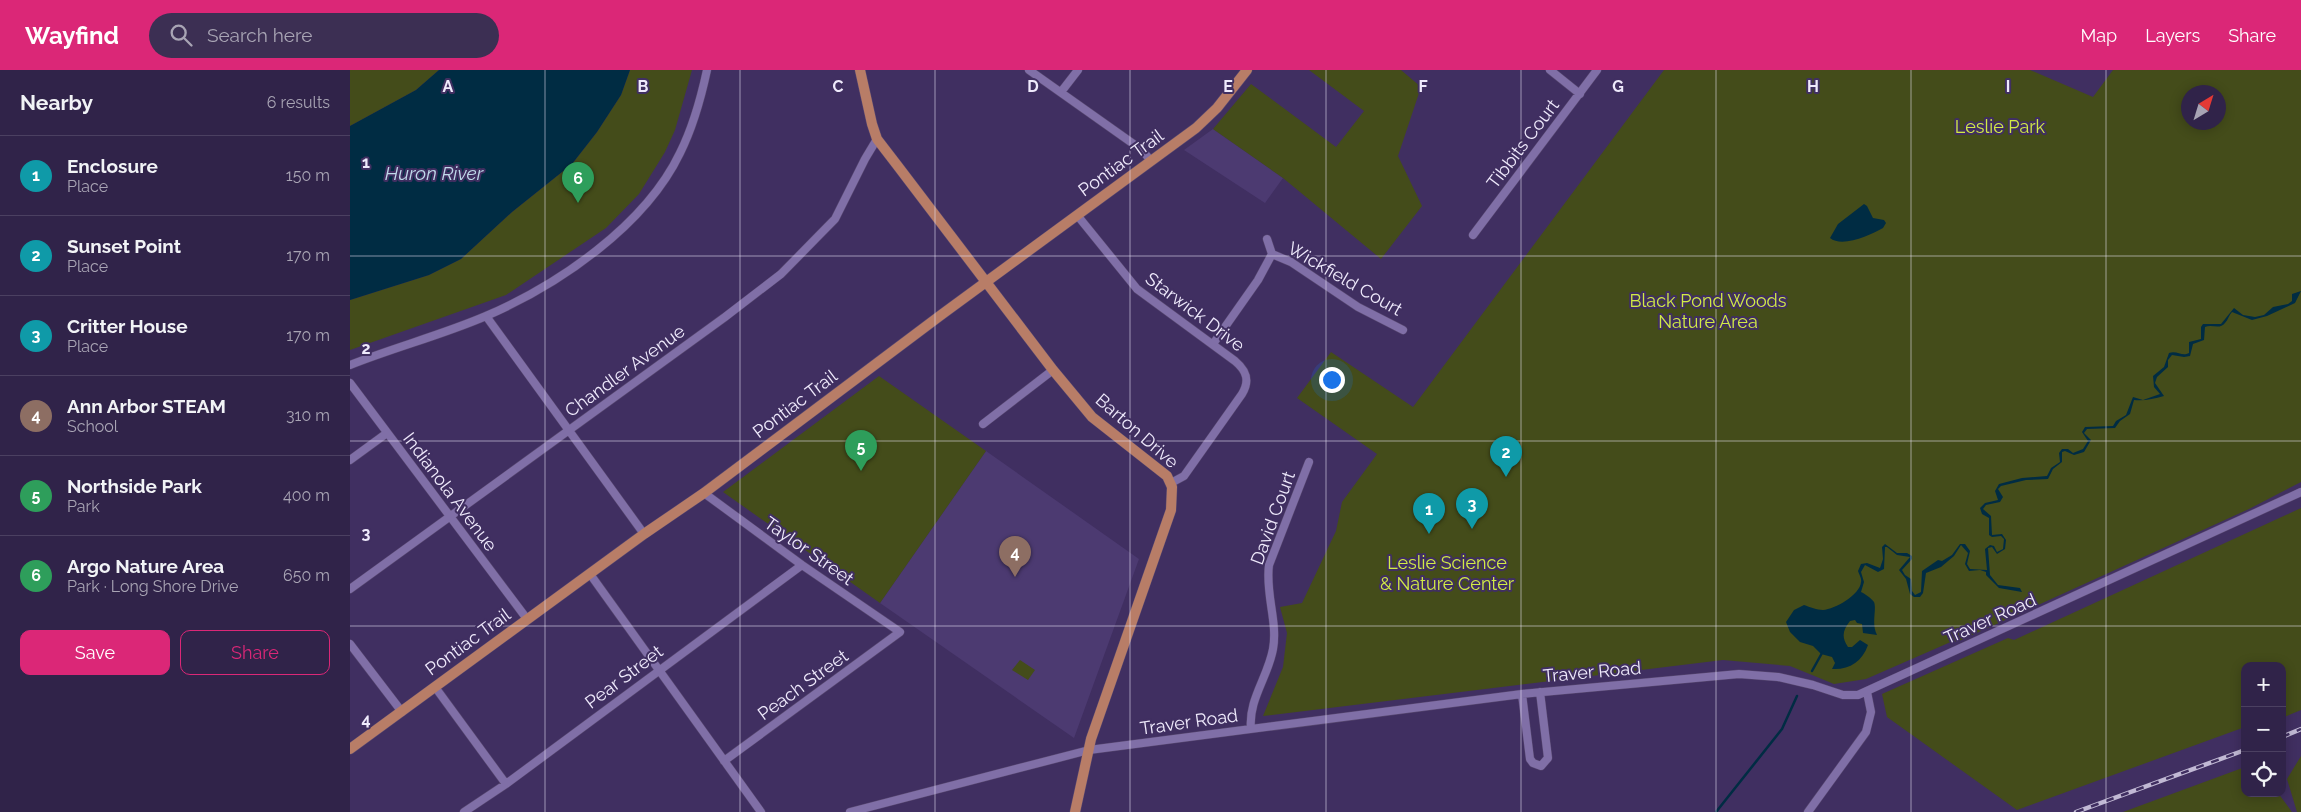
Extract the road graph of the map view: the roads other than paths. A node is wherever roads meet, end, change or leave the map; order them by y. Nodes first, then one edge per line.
1 (707, 70) edge
2 (860, 70) edge
3 (1029, 70) edge
4 (1078, 70) edge
5 (1247, 70) edge
6 (1550, 70) edge
7 (1597, 70) edge
8 (1061, 92) junction
9 (1580, 94) junction
10 (877, 139) junction
11 (1151, 161) junction
12 (1077, 215) junction
13 (1473, 235) dead end
14 (1267, 239) dead end
15 (1272, 254) junction
16 (987, 283) junction
17 (486, 316) junction
18 (1403, 330) dead end
19 (1212, 344) junction
20 (350, 364) edge
21 (1053, 370) junction
22 (350, 383) edge
23 (983, 424) dead end
24 (570, 430) junction
25 (387, 433) junction
26 (350, 460) edge
27 (1309, 462) dead end
28 (1171, 483) junction
29 (2301, 492) edge
30 (704, 493) junction
31 (450, 517) junction
32 (644, 534) junction
33 (802, 565) junction
34 (590, 574) junction
35 (350, 589) edge
36 (527, 619) junction
37 (900, 632) joint
38 (350, 644) edge
39 (658, 670) junction
40 (435, 687) junction
41 (1540, 692) junction
42 (1867, 692) junction
43 (1522, 694) junction
44 (402, 712) junction
45 (1251, 729) junction
46 (350, 750) edge
47 (1089, 750) junction
48 (724, 761) junction
49 (506, 784) junction
50 (464, 812) edge
51 (761, 812) edge
52 (850, 812) edge
53 (1075, 812) edge
54 (1808, 812) edge

1 - 17 street
2 - 10 main road, Barton Drive
3 - 8 street
4 - 8 street
5 - 11 main road, Pontiac Trail
6 - 9 street
7 - 9 street, Tibbits Court
8 - 11 street
9 - 13 street, Tibbits Court
10 - 16 main road, Barton Drive
10 - 24 street, Chandler Avenue
11 - 12 main road, Pontiac Trail
12 - 16 main road, Pontiac Trail
12 - 19 street, Starwick Drive
14 - 15 street, Wickfield Court
15 - 18 street, Wickfield Court
15 - 19 street, Wickfield Court
16 - 21 main road, Barton Drive
16 - 30 main road, Pontiac Trail
17 - 20 street
17 - 24 street
19 - 28 street, Starwick Drive
21 - 23 street
21 - 28 main road, Barton Drive
22 - 25 street, Indianola Avenue
24 - 31 street, Chandler Avenue
24 - 32 street
25 - 26 street
25 - 31 street, Indianola Avenue
27 - 45 street, David Court
28 - 47 main road, Barton Drive
29 - 42 street, Traver Road
30 - 32 main road, Pontiac Trail
30 - 33 street, Taylor Street
31 - 35 street, Chandler Avenue
31 - 36 street, Indianola Avenue
32 - 34 main road, Pontiac Trail
33 - 37 street, Taylor Street
33 - 39 street, Pear Street
34 - 36 main road, Pontiac Trail
34 - 39 street
36 - 40 main road, Pontiac Trail
37 - 48 street, Peach Street
38 - 44 street
39 - 48 street
39 - 49 street, Pear Street
40 - 44 main road, Pontiac Trail
40 - 49 street
41 - 42 street, Traver Road
41 - 43 street, Traver Road
41 - 43 street
42 - 54 street
43 - 45 street, Traver Road
44 - 46 main road, Pontiac Trail
45 - 47 street, Traver Road
47 - 52 street, Traver Road
47 - 53 main road, Barton Drive
48 - 51 street
49 - 50 street, Pear Street

